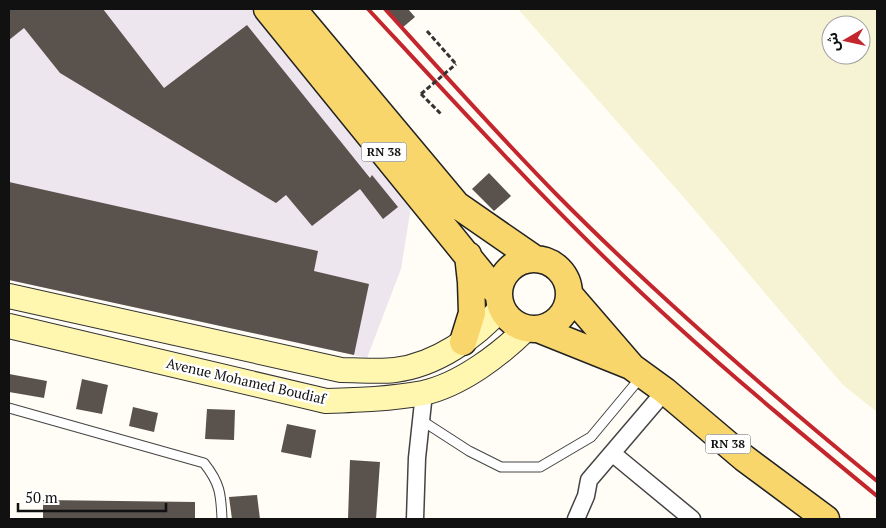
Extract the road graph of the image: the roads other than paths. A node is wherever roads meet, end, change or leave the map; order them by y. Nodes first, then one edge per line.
1 (267, 9) edge
2 (293, 9) edge
3 (468, 255) junction
4 (535, 259) junction
5 (569, 294) junction
6 (9, 296) edge
7 (500, 301) junction
8 (9, 326) edge
9 (532, 329) junction
10 (463, 342) junction
11 (638, 371) junction
12 (665, 392) junction
13 (424, 393) junction
14 (9, 408) edge
15 (421, 420) junction
16 (612, 453) junction
17 (222, 519) edge
18 (415, 519) edge
19 (575, 519) edge
20 (692, 519) edge
21 (826, 519) edge

1 - 3 main road, RN 38
2 - 4 main road, RN 38
3 - 7 main road, RN 38
3 - 10 main road
4 - 5 main road, RN 38
4 - 7 main road
5 - 9 main road
5 - 11 main road, RN 38
6 - 10 main road
7 - 9 main road, RN 38
7 - 10 main road
8 - 13 main road, Avenue Mohamed Boudiaf
9 - 11 main road, RN 38
9 - 13 main road, Avenue Mohamed Boudiaf
11 - 12 main road, RN 38
11 - 15 lane
12 - 16 street
12 - 21 main road, RN 38
13 - 15 street
14 - 17 lane
15 - 18 street
16 - 19 street
16 - 20 street

